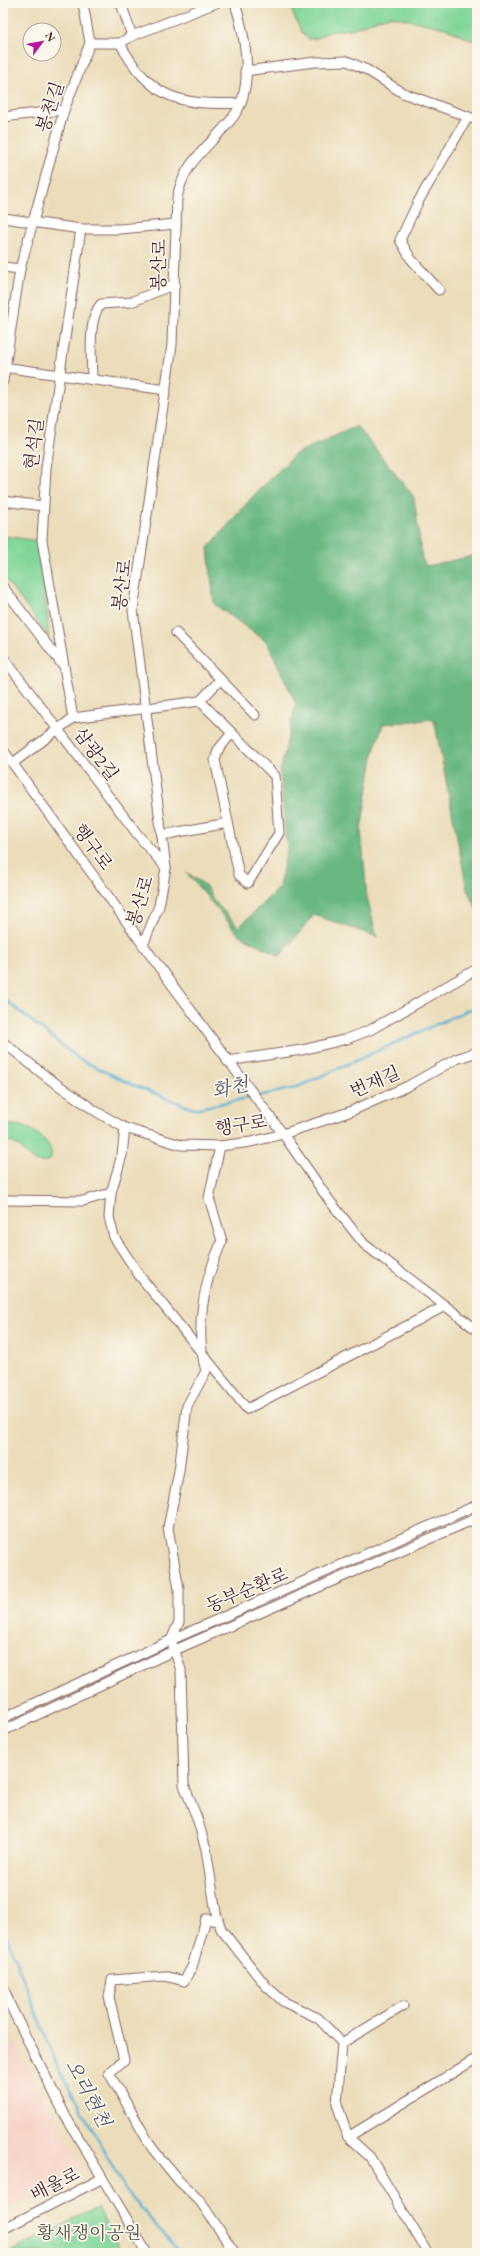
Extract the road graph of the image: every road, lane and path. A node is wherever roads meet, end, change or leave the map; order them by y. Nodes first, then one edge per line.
1 (83, 3) edge
2 (121, 3) edge
3 (216, 3) edge
4 (235, 3) edge
5 (132, 36) junction
6 (90, 43) junction
7 (120, 43) junction
8 (245, 71) junction
9 (241, 103) junction
10 (64, 110) junction
11 (3, 116) edge
12 (473, 119) edge
13 (3, 218) edge
14 (33, 221) junction
15 (176, 224) junction
16 (81, 229) junction
17 (3, 267) edge
18 (20, 270) junction
19 (175, 284) junction
20 (439, 290) dead end
21 (3, 314) edge
22 (13, 315) junction
23 (4, 367) edge
24 (60, 375) junction
25 (92, 380) junction
26 (3, 381) edge
27 (166, 390) junction
28 (3, 501) edge
29 (43, 506) junction
30 (3, 587) edge
31 (176, 633) dead end
32 (3, 657) edge
33 (62, 664) junction
34 (220, 680) junction
35 (200, 701) junction
36 (145, 707) junction
37 (255, 715) dead end
38 (73, 718) junction
39 (58, 729) junction
40 (232, 733) junction
41 (3, 750) edge
42 (13, 763) junction
43 (228, 823) junction
44 (162, 835) junction
45 (166, 868) junction
46 (143, 945) junction
47 (477, 969) edge
48 (3, 1042) edge
49 (477, 1052) edge
50 (227, 1061) junction
51 (125, 1128) junction
52 (283, 1134) junction
53 (220, 1146) junction
54 (111, 1193) junction
55 (3, 1200) edge
56 (445, 1306) junction
57 (477, 1330) edge
58 (202, 1354) junction
59 (477, 1506) edge
60 (477, 1518) edge
61 (171, 1640) junction
62 (175, 1650) junction
63 (3, 1718) edge
64 (3, 1731) edge
65 (218, 1921) junction
66 (3, 1986) edge
67 (403, 2006) dead end
68 (342, 2043) junction
69 (477, 2058) edge
70 (348, 2137) junction
71 (101, 2179) junction
72 (3, 2229) edge
73 (146, 2253) edge
74 (235, 2253) edge
75 (428, 2253) edge

1 - 6 street
2 - 5 street
3 - 5 street
4 - 8 street, 봉산로
5 - 7 street
6 - 7 street
6 - 10 street, 봉천길
7 - 9 street
8 - 9 street, 봉산로
8 - 12 street
9 - 15 street, 봉산로
10 - 11 street
10 - 14 street, 봉천길
12 - 20 street
13 - 14 street, 봉산로
14 - 16 street, 봉산로
14 - 18 street, 봉천길
15 - 16 street, 봉산로
15 - 19 street, 봉산로
16 - 24 street, 현석길
17 - 18 street
18 - 22 street, 봉천길
19 - 25 street
19 - 27 street, 봉산로
21 - 22 street
22 - 23 street, 봉천길
23 - 24 street
23 - 26 street, 봉천길
24 - 25 street
24 - 29 street, 현석길
25 - 27 street
27 - 36 street, 봉산로
28 - 29 street
29 - 33 street, 현석길
30 - 33 street, 현석길
31 - 34 street
32 - 39 street, 삼광2길
33 - 38 street, 현석길
34 - 35 street
34 - 37 street
35 - 36 street
35 - 40 street
36 - 38 street
36 - 44 street, 봉산로
38 - 39 street
39 - 42 street
39 - 45 street, 삼광2길
40 - 43 street
40 - 43 street
41 - 42 street, 행구로
42 - 46 street, 행구로
43 - 44 street
44 - 45 street, 봉산로
45 - 46 street, 봉산로
46 - 50 street, 행구로
47 - 50 street
48 - 51 street, 행구로
49 - 52 street, 번재길
50 - 52 street, 행구로
51 - 53 street, 행구로
51 - 54 street
52 - 53 street, 행구로
52 - 56 street, 행구로
53 - 58 street
54 - 55 street
54 - 58 street
56 - 57 street, 행구로
56 - 58 street
58 - 61 street
59 - 61 street, 동부순환로
60 - 62 street, 동부순환로
61 - 62 street
61 - 63 street, 동부순환로
62 - 64 street, 동부순환로
62 - 65 street
65 - 68 street
65 - 74 street
66 - 71 street
67 - 68 street
68 - 70 street
69 - 70 street
70 - 75 street
71 - 72 street, 배울로
71 - 73 street

